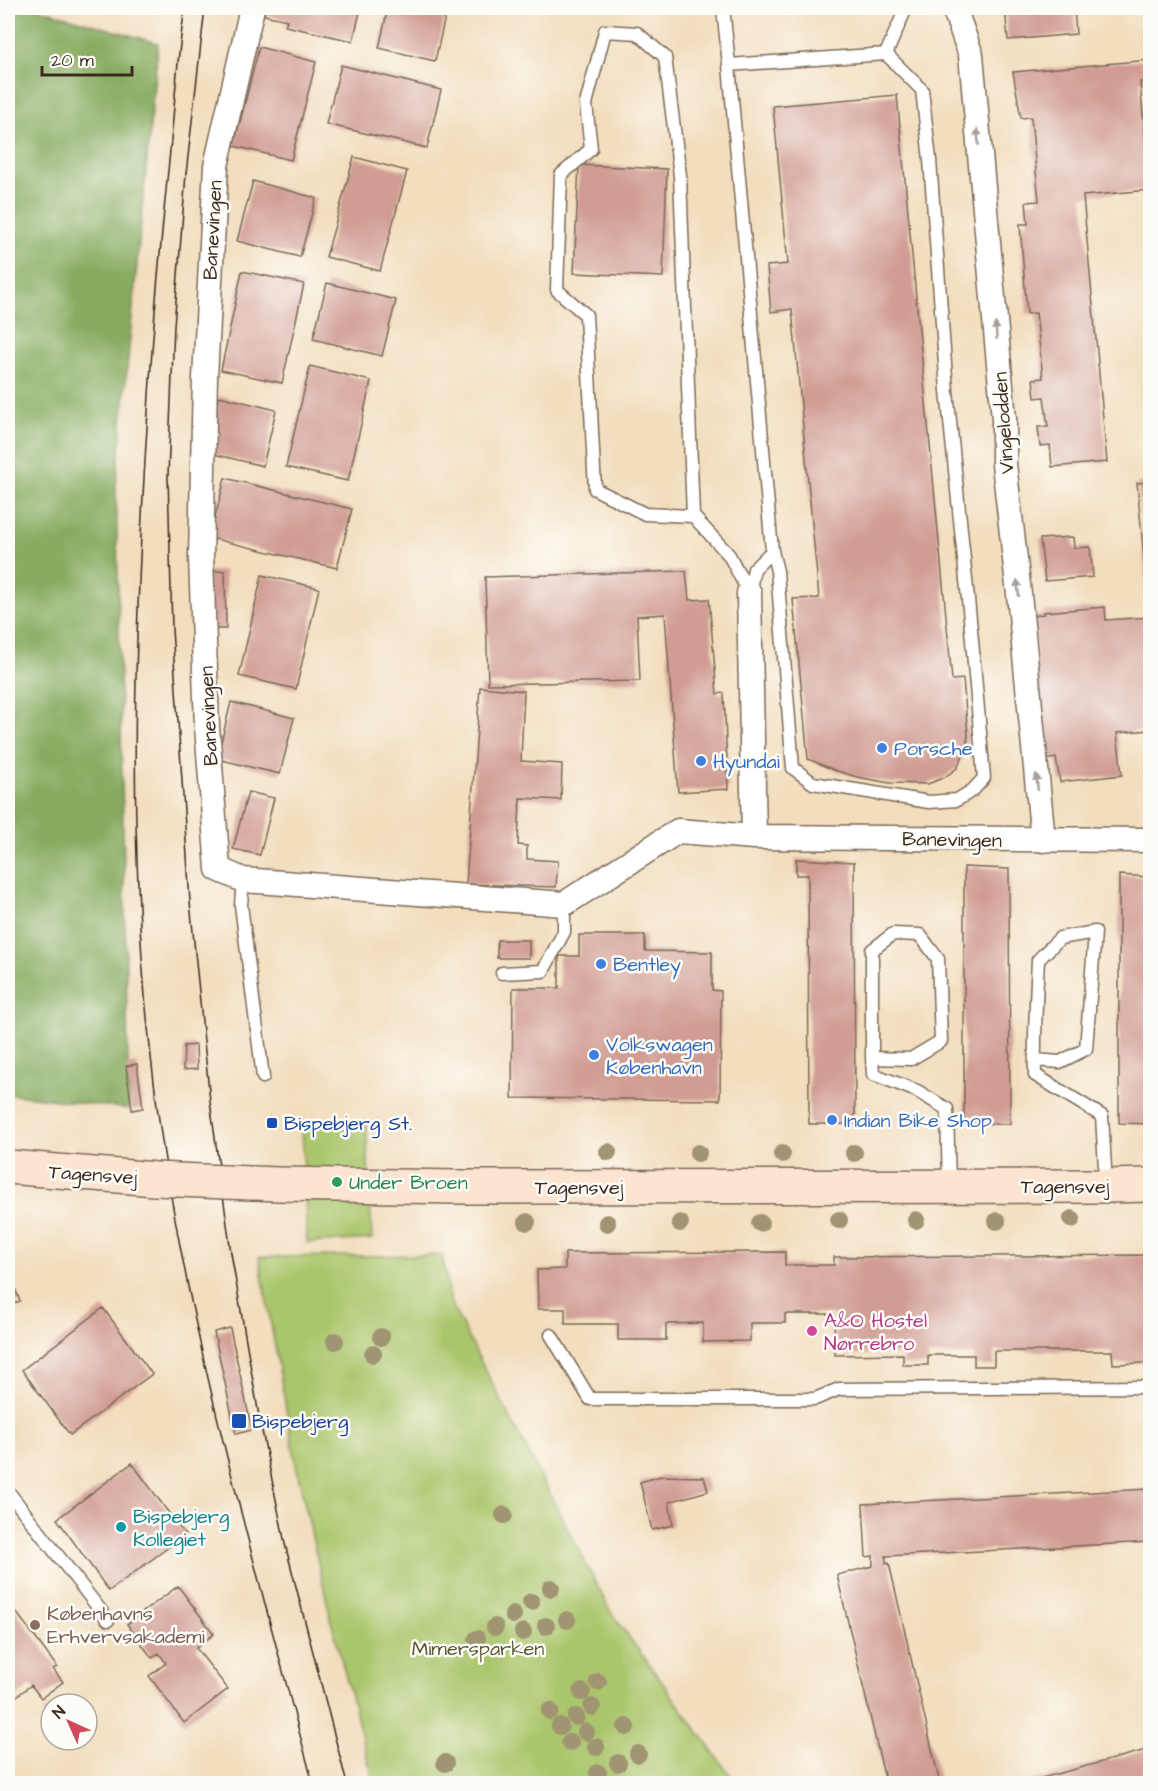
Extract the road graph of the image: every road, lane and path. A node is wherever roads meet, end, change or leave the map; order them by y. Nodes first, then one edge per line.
1 (252, 8) edge
2 (723, 8) edge
3 (906, 8) edge
4 (955, 10) edge
5 (886, 54) junction
6 (729, 65) junction
7 (693, 516) junction
8 (772, 551) junction
9 (749, 593) junction
10 (754, 837) junction
11 (1043, 840) junction
12 (1150, 840) edge
13 (243, 880) junction
14 (564, 904) junction
15 (502, 972) dead end
16 (872, 1058) junction
17 (1035, 1060) junction
18 (263, 1077) dead end
19 (8, 1167) edge
20 (1150, 1185) edge
21 (1107, 1186) junction
22 (949, 1187) junction
23 (551, 1335) dead end
24 (1150, 1387) edge
25 (9, 1495) edge
26 (108, 1620) dead end

1 - 13 street, Banevingen
2 - 6 lane
3 - 5 lane
11 -> 4 street, Vingelodden
5 - 6 lane
5 - 8 lane
6 - 8 lane
7 - 7 lane
7 - 9 lane
8 - 9 lane
9 - 10 street
10 - 11 street, Banevingen
10 - 14 street, Banevingen
11 - 12 street, Banevingen
13 - 14 street, Banevingen
13 - 18 lane
14 - 15 lane
16 - 16 lane
16 - 22 lane
17 - 17 lane
17 - 21 lane
19 - 22 street, Tagensvej, bridge
20 - 21 street, Tagensvej
21 - 22 street, Tagensvej
23 - 24 lane
25 - 26 lane

